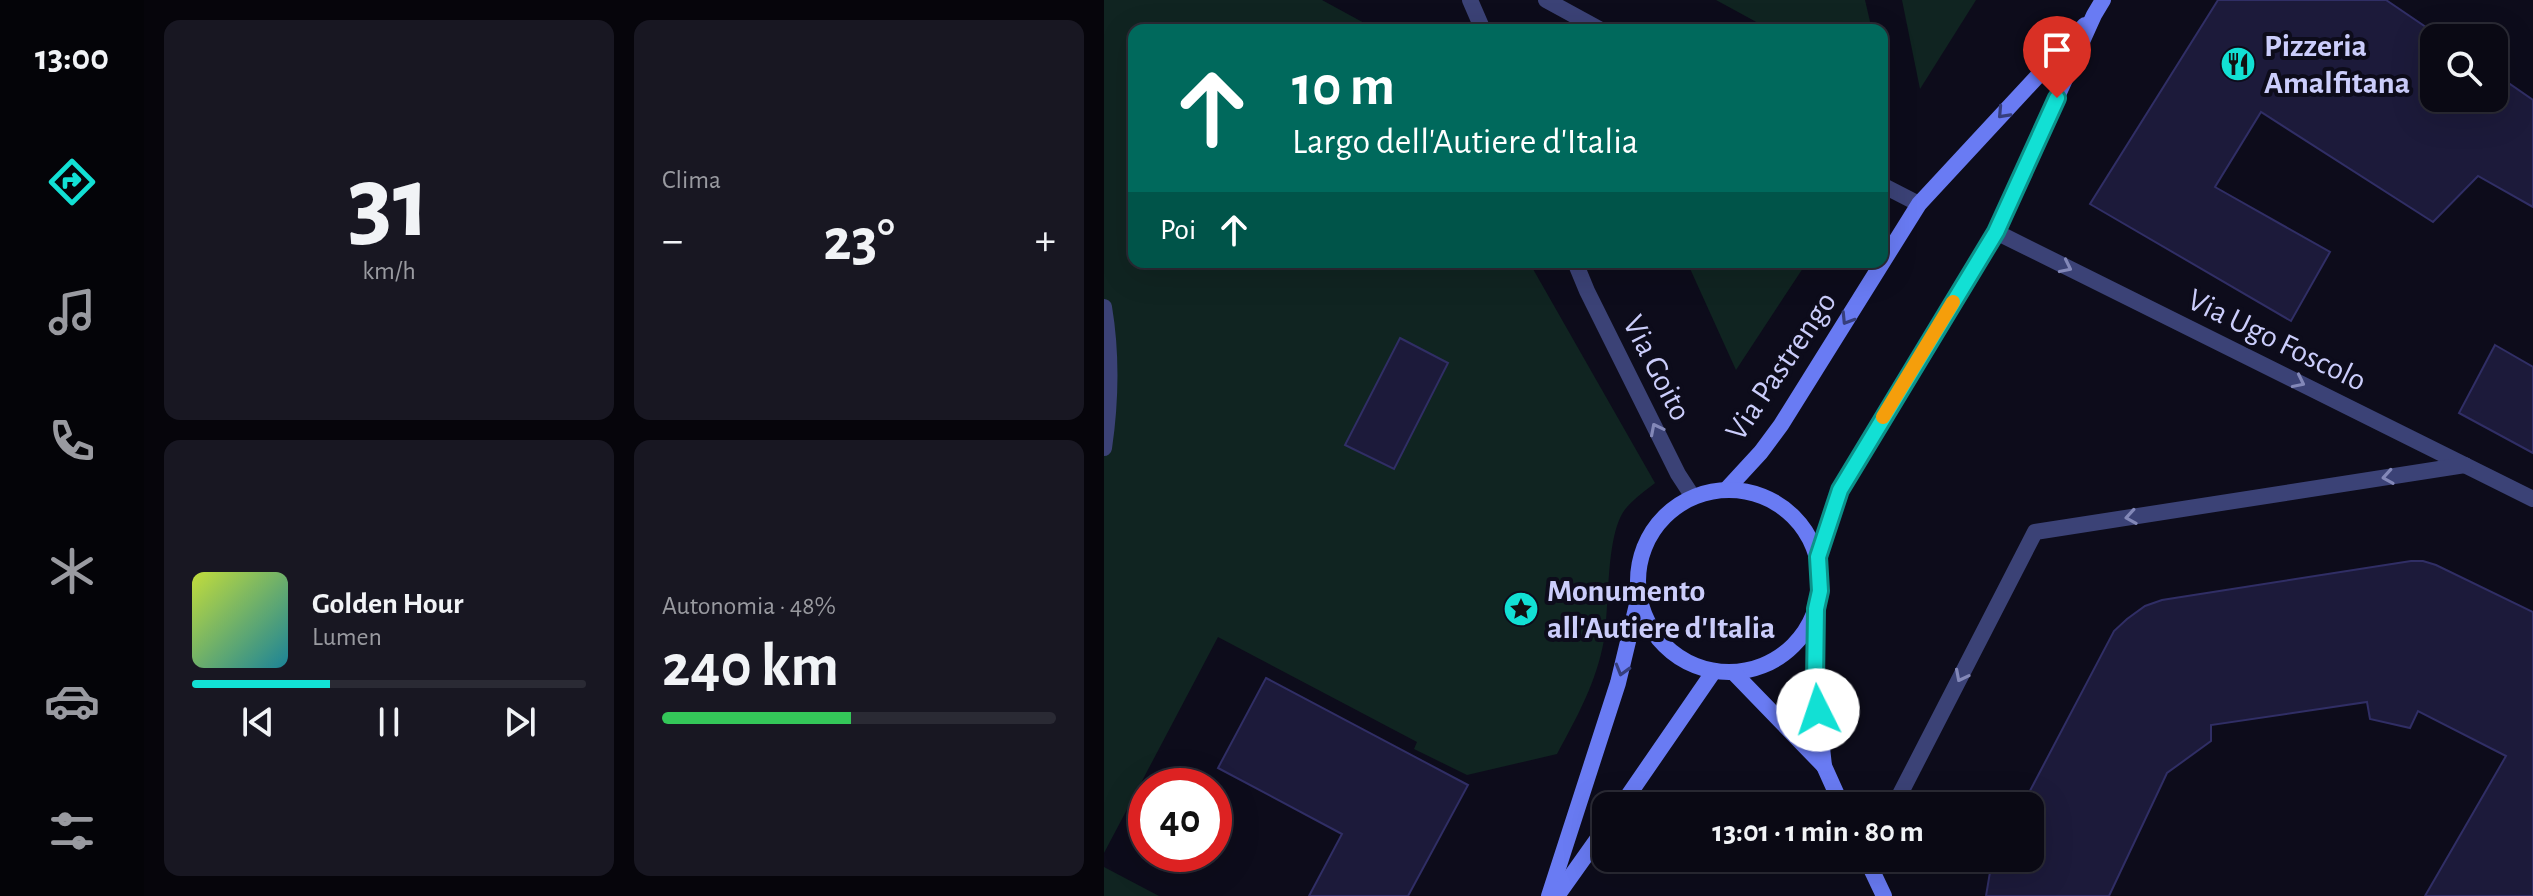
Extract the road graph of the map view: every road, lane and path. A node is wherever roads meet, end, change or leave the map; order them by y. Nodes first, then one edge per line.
1 (1470, 0) edge
2 (1546, 0) edge
3 (2099, 7) edge
4 (1480, 24) edge
5 (1590, 24) edge
6 (1888, 188) edge
7 (1919, 204) junction
8 (1996, 232) junction
9 (1888, 254) edge
10 (1578, 268) edge
11 (1879, 268) edge
12 (1104, 307) edge
13 (1104, 448) edge
14 (2465, 465) junction
15 (1726, 490) junction
16 (1693, 497) junction
17 (2533, 499) edge
18 (1818, 557) junction
19 (1639, 594) junction
20 (1816, 609) junction
21 (1714, 671) junction
22 (1733, 672) junction
23 (1824, 766) junction
24 (1631, 792) edge
25 (1836, 792) edge
26 (1901, 792) edge
27 (1592, 847) edge
28 (1873, 872) edge
29 (1549, 896) edge
30 (1557, 896) edge
31 (1884, 896) edge

1 - 4 street
2 - 5 street
3 -> 7 street, Via Pastrengo
3 - 8 street, Via Pastrengo
6 - 7 street
7 -> 9 street, Via Pastrengo
8 -> 14 street, Via Ugo Foscolo
8 - 18 street, Via Pastrengo
16 -> 10 street, Via Goito
11 -> 15 street, Via Pastrengo
12 - 13 street
14 - 17 street, Via Ugo Foscolo
14 -> 26 street
15 - 16 street
15 - 18 street
16 - 19 street
18 - 20 street
19 - 21 street
19 -> 29 street
20 - 22 street
20 - 23 street
21 - 22 street
21 - 24 street
22 - 23 street
23 - 25 street
27 - 30 street
28 - 31 street

